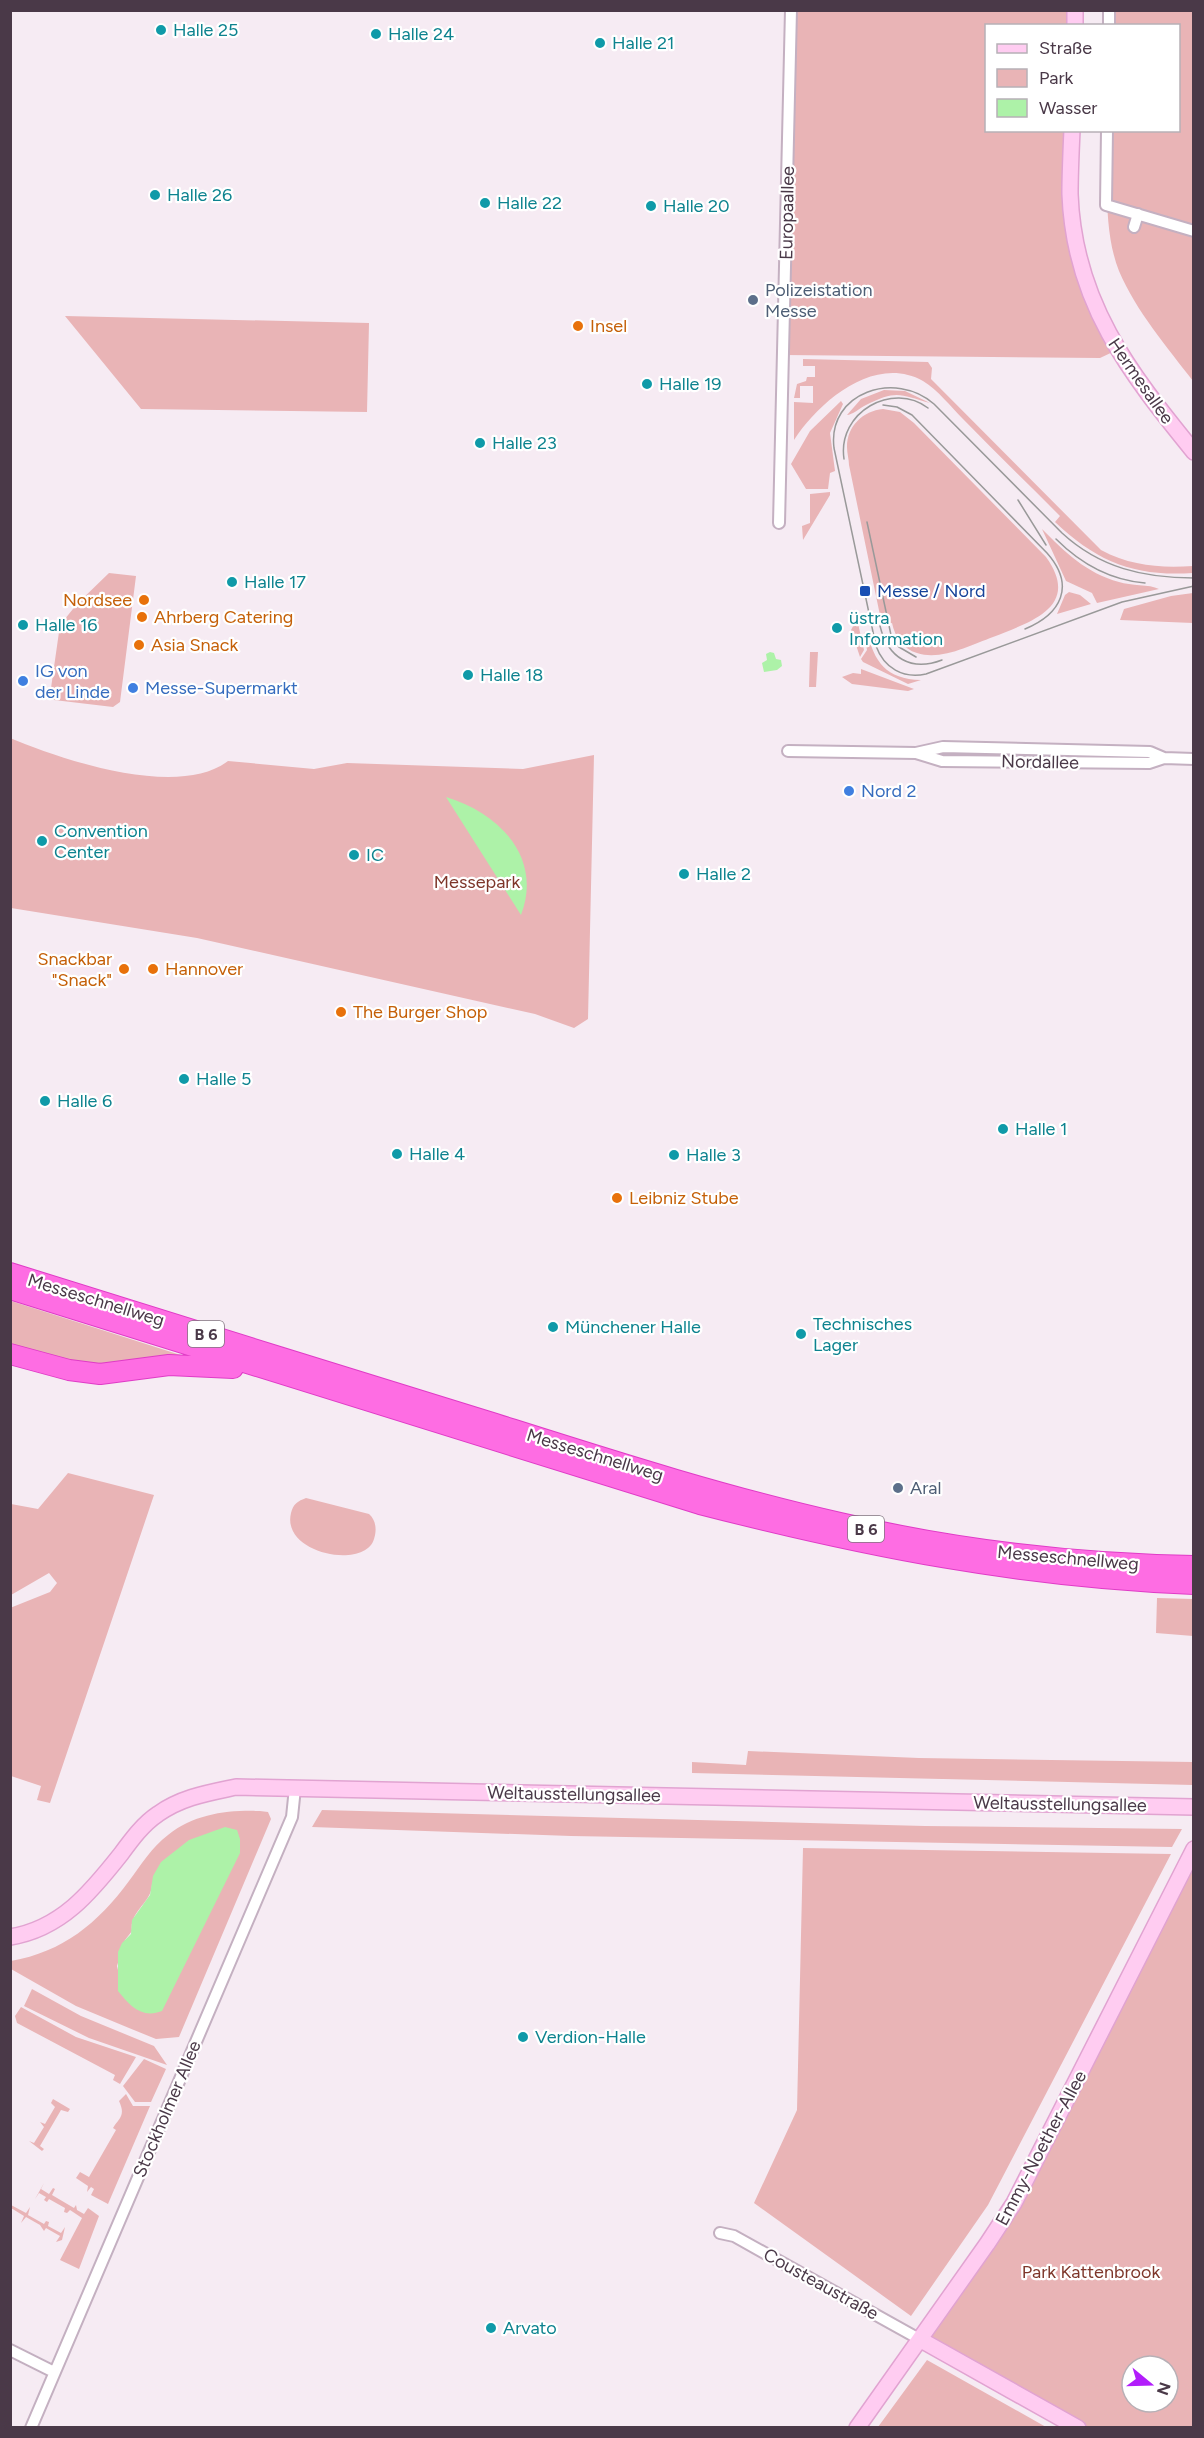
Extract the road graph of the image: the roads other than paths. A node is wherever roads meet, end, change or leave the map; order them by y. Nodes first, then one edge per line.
1 (791, 10) edge
2 (1072, 132) edge
3 (1107, 132) edge
4 (1138, 214) junction
5 (1134, 227) dead end
6 (1194, 231) edge
7 (1194, 452) edge
8 (779, 523) dead end
9 (788, 750) dead end
10 (1194, 759) edge
11 (10, 1273) edge
12 (10, 1289) edge
13 (10, 1354) edge
14 (285, 1375) junction
15 (1194, 1566) edge
16 (1194, 1584) edge
17 (294, 1788) junction
18 (1194, 1807) edge
19 (1194, 1849) edge
20 (10, 1937) edge
21 (720, 2233) dead end
22 (921, 2340) junction
23 (10, 2350) edge
24 (54, 2372) junction
25 (31, 2427) edge
26 (857, 2427) edge
27 (1078, 2427) edge

1 - 8 street, Europaallee
2 - 7 main road, Hermesallee
3 - 4 street
4 - 5 street
4 - 6 street
9 - 10 street, Nordallee
11 - 15 highway, Messeschnellweg / B 6
12 - 14 highway, Messeschnellweg / B 6
13 - 14 highway
14 - 16 highway, Messeschnellweg / B 6
17 - 18 main road, Weltausstellungsallee
17 - 20 main road, Weltausstellungsallee
17 - 24 street, Stockholmer Allee
19 - 22 main road, Emmy-Noether-Allee
21 - 22 street, Cousteaustraße
22 - 26 main road, Emmy-Noether-Allee
22 - 27 main road
23 - 24 street
24 - 25 street, Stockholmer Allee

